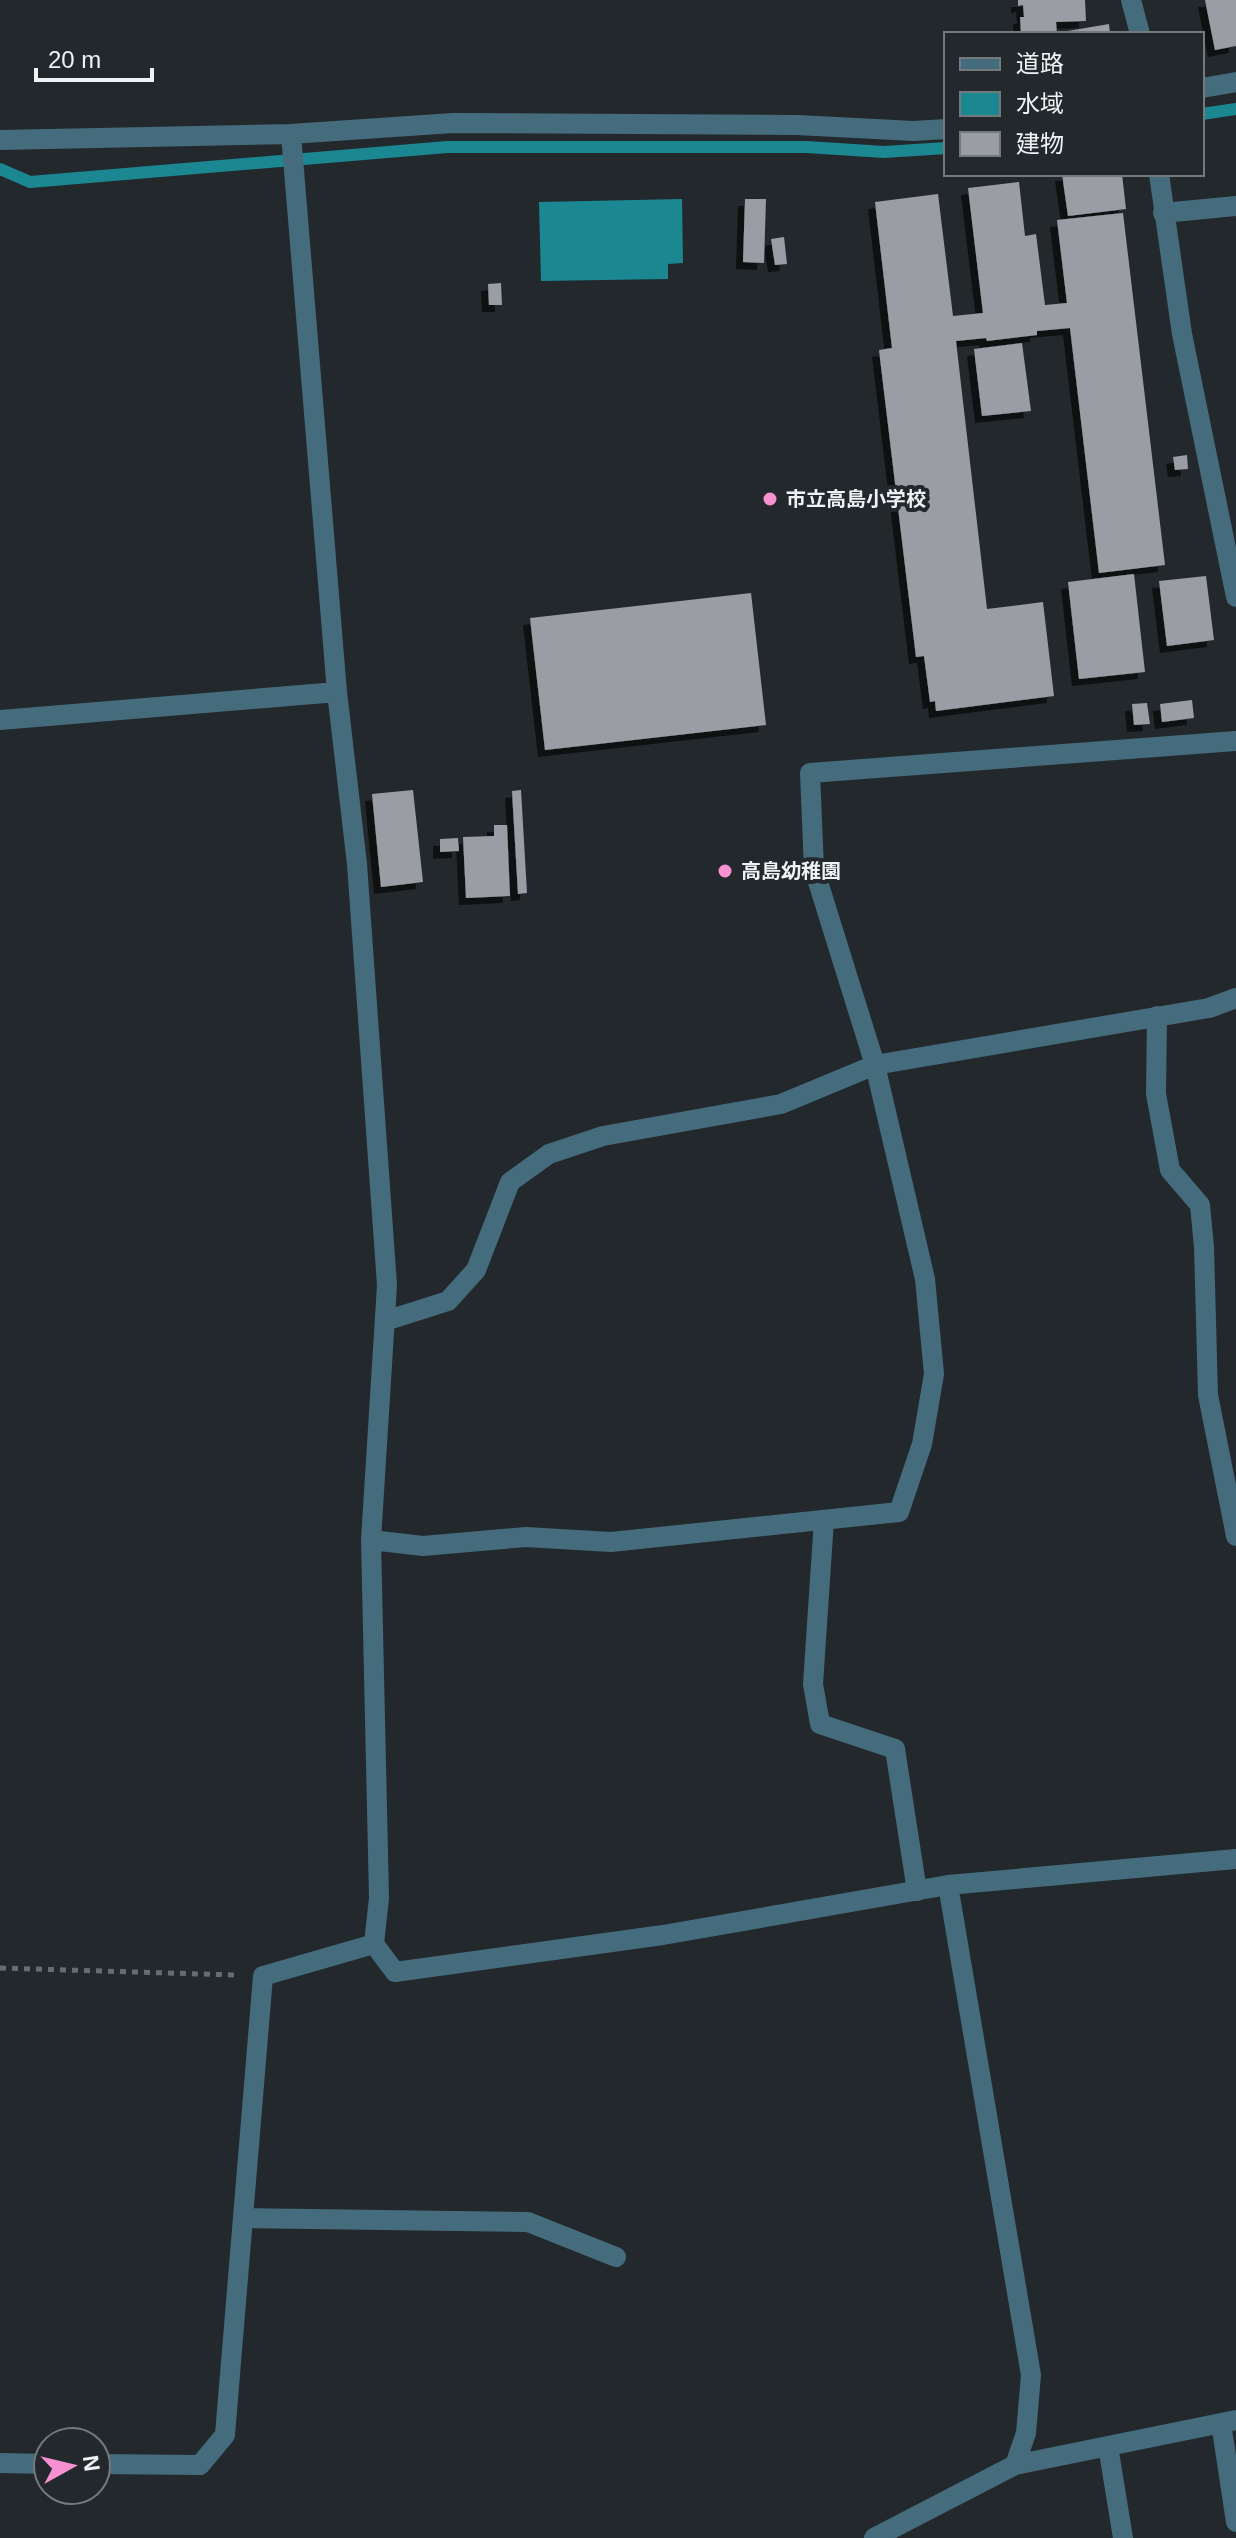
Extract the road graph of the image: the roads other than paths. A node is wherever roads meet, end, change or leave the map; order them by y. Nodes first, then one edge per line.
1 (1131, 0) edge
2 (1139, 32) edge
3 (1236, 82) edge
4 (1204, 88) edge
5 (944, 129) edge
6 (0, 140) edge
7 (291, 140) junction
8 (1159, 176) edge
9 (1236, 206) edge
10 (1163, 213) junction
11 (1236, 597) edge
12 (337, 692) junction
13 (0, 720) edge
14 (1236, 741) edge
15 (1236, 998) edge
16 (1157, 1016) junction
17 (875, 1065) junction
18 (385, 1321) junction
19 (824, 1520) junction
20 (1236, 1536) edge
21 (371, 1540) junction
22 (1236, 1859) edge
23 (948, 1885) junction
24 (917, 1891) junction
25 (374, 1944) junction
26 (243, 2218) junction
27 (616, 2257) dead end
28 (1228, 2421) edge
29 (1108, 2446) junction
30 (0, 2463) edge
31 (32, 2464) edge
32 (112, 2464) edge
33 (1015, 2465) junction
34 (1236, 2522) edge
35 (874, 2538) edge
36 (1123, 2538) edge

1 - 2 street
3 - 4 street
5 - 7 street
6 - 7 street
7 - 12 street
8 - 10 street
9 - 10 street
10 - 11 street
12 - 13 street
12 - 18 street
14 - 17 street
15 - 16 street
16 - 17 street
16 - 20 street
17 - 18 street
17 - 19 street
18 - 21 street
19 - 21 street
19 - 24 street
21 - 25 street
22 - 23 street
23 - 24 street
23 - 33 street
24 - 25 street
25 - 26 street
26 - 27 street
26 - 32 street
28 - 29 street
28 - 34 street
29 - 33 street
29 - 36 street
30 - 31 street
33 - 35 street

